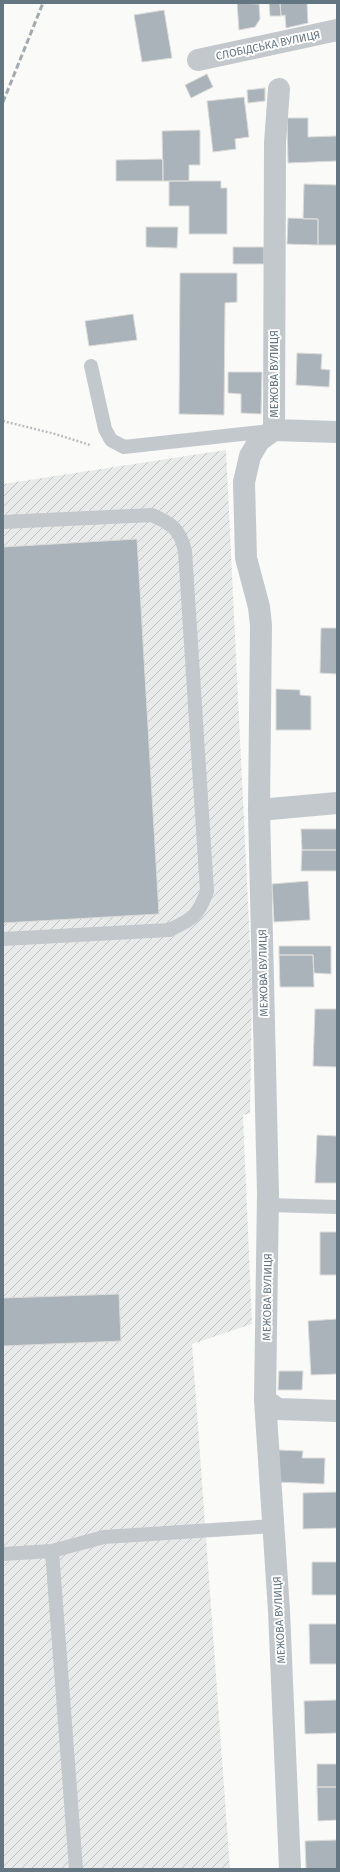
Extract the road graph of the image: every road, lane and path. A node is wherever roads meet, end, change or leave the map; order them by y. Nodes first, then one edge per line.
1 (337, 30) edge
2 (198, 60) dead end
3 (280, 89) dead end
4 (90, 366) dead end
5 (3, 422) edge
6 (274, 430) junction
7 (337, 432) edge
8 (95, 447) dead end
9 (3, 522) edge
10 (337, 804) edge
11 (259, 810) junction
12 (3, 939) edge
13 (268, 1205) junction
14 (337, 1207) edge
15 (265, 1400) junction
16 (337, 1411) edge
17 (274, 1526) junction
18 (52, 1551) junction
19 (3, 1554) edge
20 (76, 1869) edge
21 (290, 1869) edge

1 - 2 street, СЛОБІДСЬКА ВУЛИЦЯ
3 - 6 street, МЕЖОВА ВУЛИЦЯ
4 - 6 lane
5 - 8 path
6 - 7 street
6 - 11 street, МЕЖОВА ВУЛИЦЯ
9 - 12 lane
10 - 11 street
11 - 13 street, МЕЖОВА ВУЛИЦЯ
13 - 14 lane
13 - 15 street, МЕЖОВА ВУЛИЦЯ
15 - 16 street
15 - 17 street, МЕЖОВА ВУЛИЦЯ
17 - 18 lane
17 - 21 street, МЕЖОВА ВУЛИЦЯ
18 - 19 lane
18 - 20 lane

